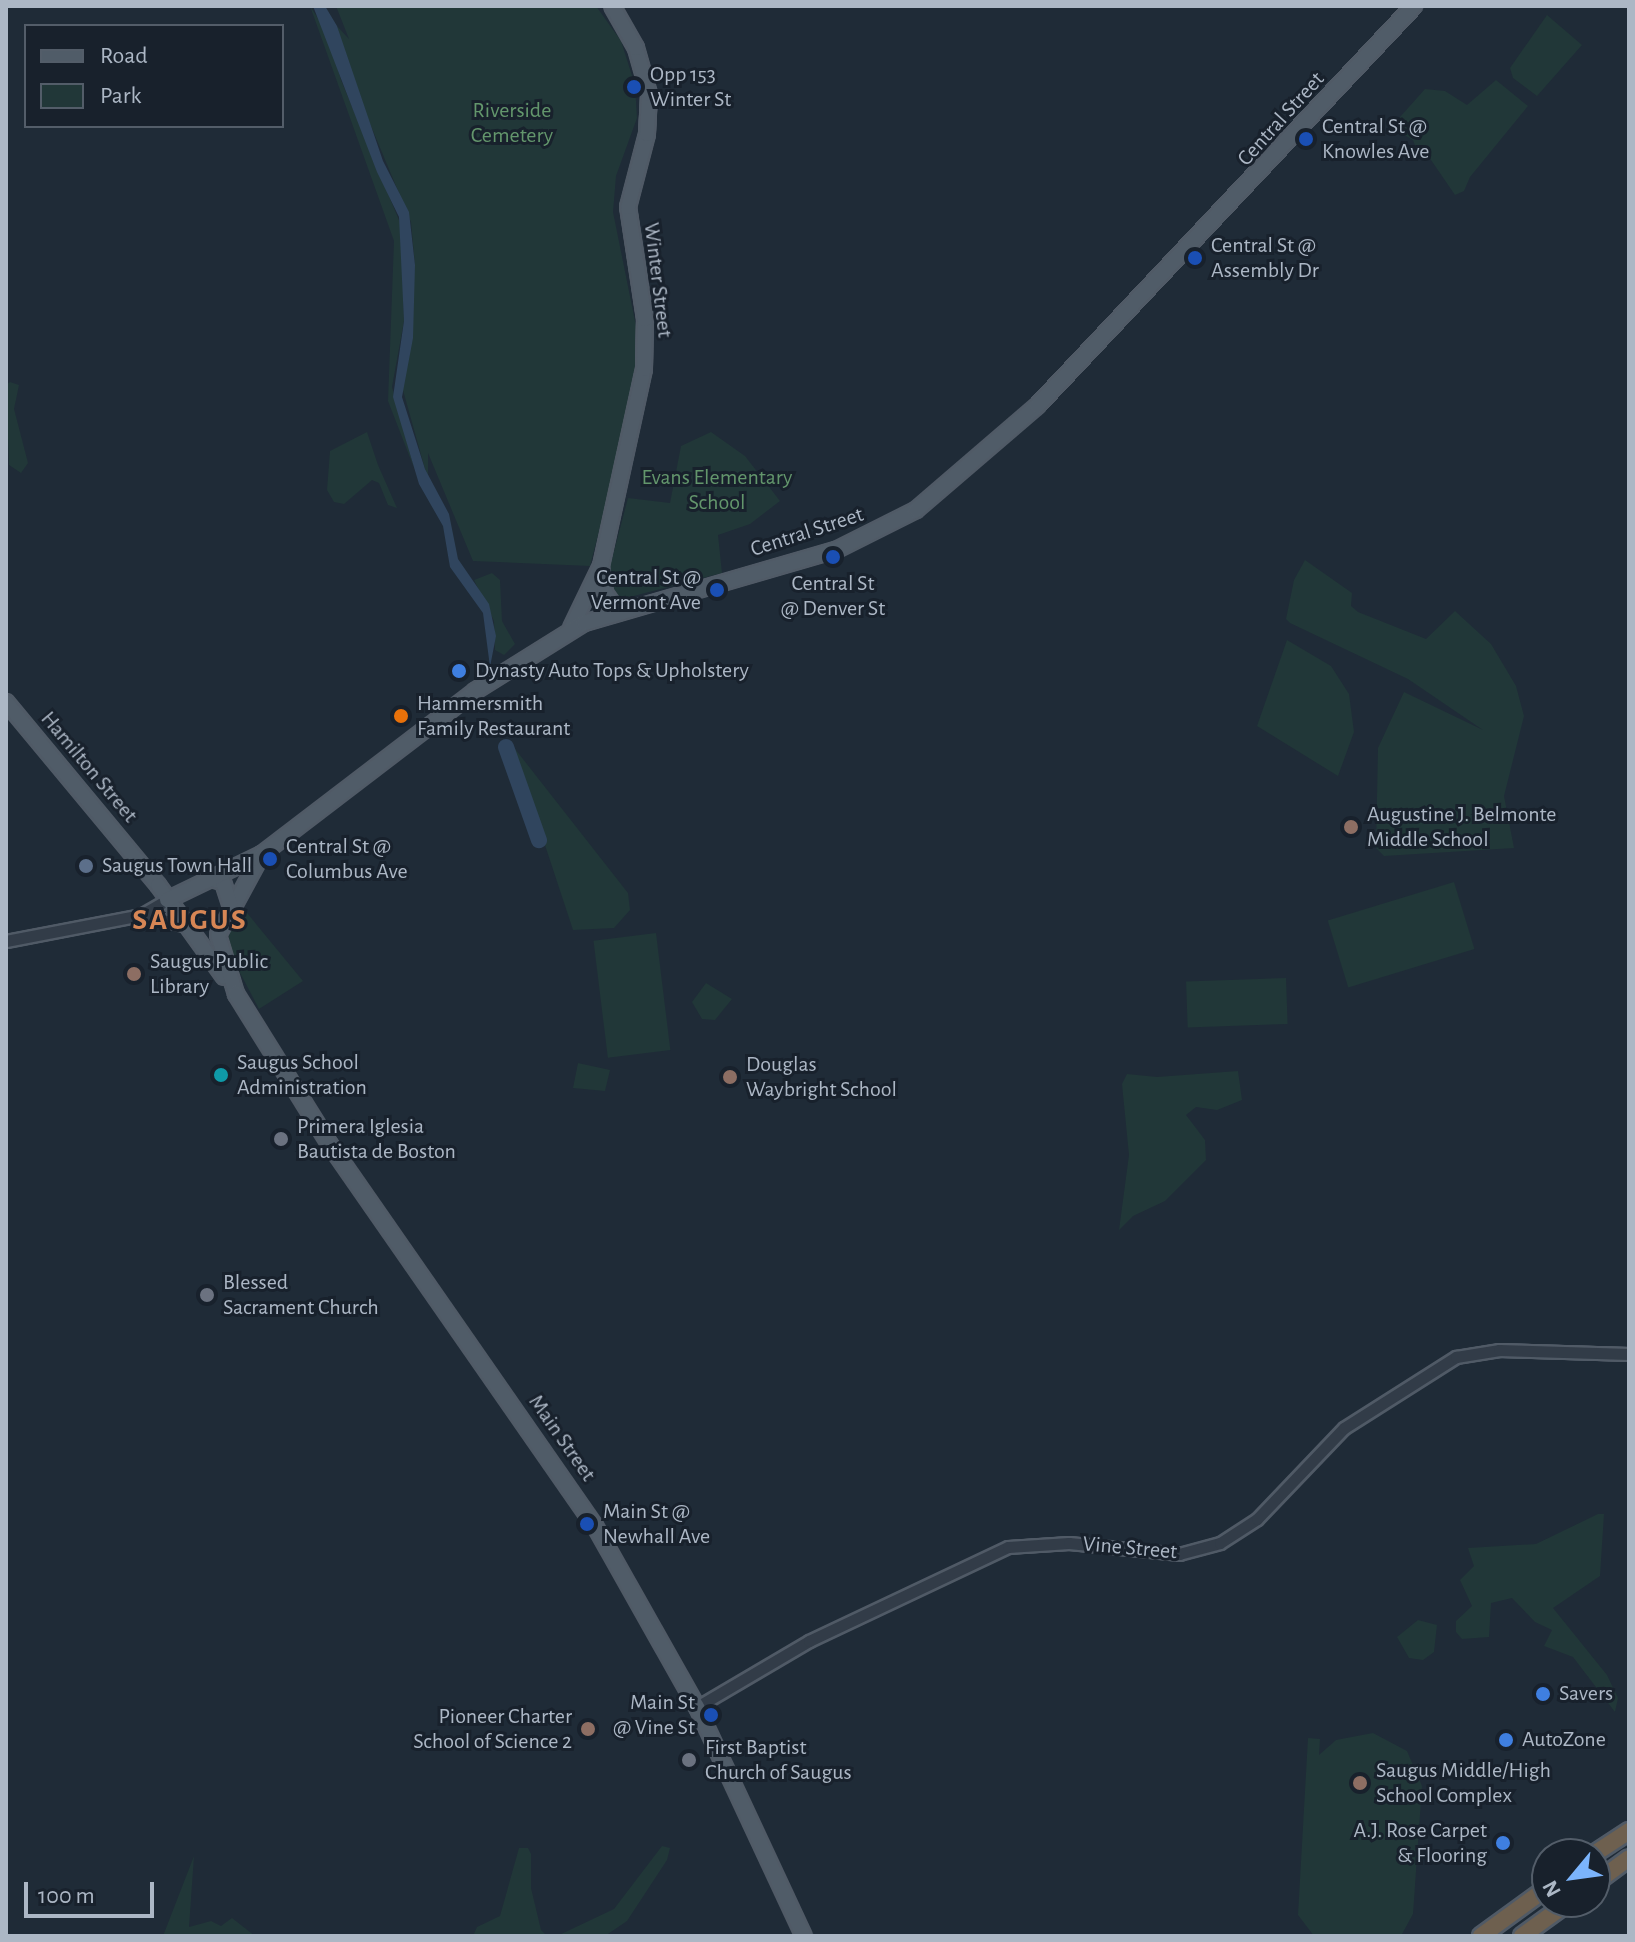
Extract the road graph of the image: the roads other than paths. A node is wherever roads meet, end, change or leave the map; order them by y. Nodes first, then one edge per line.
1 (612, 6) edge
2 (1414, 6) edge
3 (601, 566) junction
4 (617, 610) junction
5 (569, 632) junction
6 (6, 702) edge
7 (262, 854) junction
8 (207, 878) junction
9 (167, 900) junction
10 (231, 907) junction
11 (141, 915) junction
12 (221, 922) junction
13 (187, 929) junction
14 (6, 941) edge
15 (236, 994) junction
16 (1629, 1354) edge
17 (697, 1707) junction
18 (1629, 1831) edge
19 (1611, 1843) edge
20 (1629, 1858) edge
21 (1611, 1871) edge
22 (1531, 1900) edge
23 (1547, 1918) edge
24 (804, 1936) edge
25 (1481, 1936) edge
26 (1522, 1936) edge

1 - 3 main road, Winter Street
2 - 4 main road, Central Street
3 - 4 main road
3 - 5 main road, Winter Street
4 - 5 main road, Central Street
5 - 7 main road, Central Street
6 - 9 main road, Hamilton Street
7 - 8 main road, Central Street
7 - 10 main road
8 - 9 main road, Central Street
8 - 10 main road
9 - 11 street, Central Street
9 - 13 main road, Main Street
10 - 12 main road
11 - 13 street, Central Street
11 - 14 street, Central Street
12 - 13 main road
12 - 15 main road, Main Street
13 - 15 main road, Main Street
15 - 17 main road, Main Street
16 - 17 street, Vine Street
17 - 24 main road, Main Street
18 - 19 highway
20 - 21 highway
22 - 25 highway
23 - 26 highway

